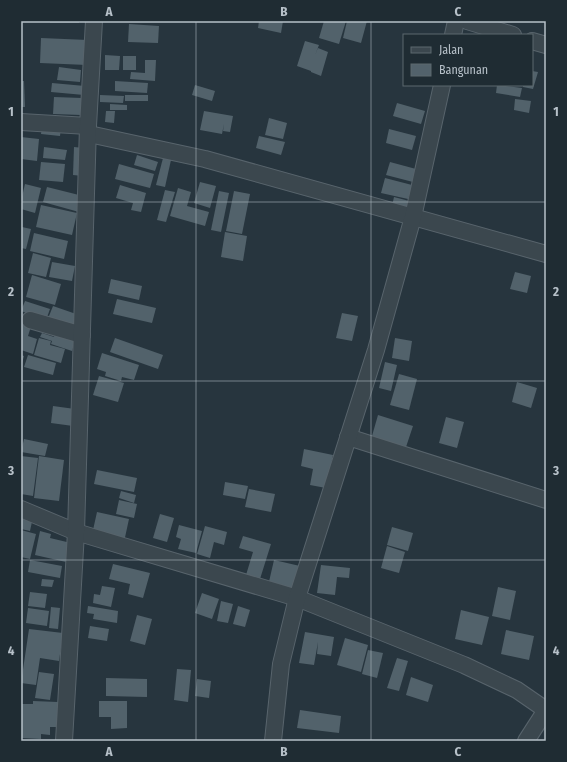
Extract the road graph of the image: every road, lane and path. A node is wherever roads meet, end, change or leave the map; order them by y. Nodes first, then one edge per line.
1 (94, 21) edge
2 (456, 21) edge
3 (467, 21) edge
4 (453, 34) edge
5 (510, 34) edge
6 (533, 41) edge
7 (546, 45) edge
8 (442, 86) edge
9 (21, 122) edge
10 (88, 130) junction
11 (413, 217) junction
12 (546, 254) edge
13 (30, 320) dead end
14 (82, 335) junction
15 (348, 437) junction
16 (546, 500) edge
17 (21, 510) edge
18 (76, 532) junction
19 (296, 598) junction
20 (546, 710) edge
21 (64, 741) edge
22 (273, 741) edge
23 (526, 741) edge

1 - 10 street
2 - 4 street
3 - 5 street
6 - 7 street
8 - 11 street
9 - 10 street
10 - 11 street
10 - 14 street
11 - 12 street
11 - 15 street
13 - 14 street
14 - 18 street
15 - 16 street
15 - 19 street
17 - 18 street
18 - 19 street
18 - 21 street
19 - 20 street
19 - 22 street
20 - 23 street

